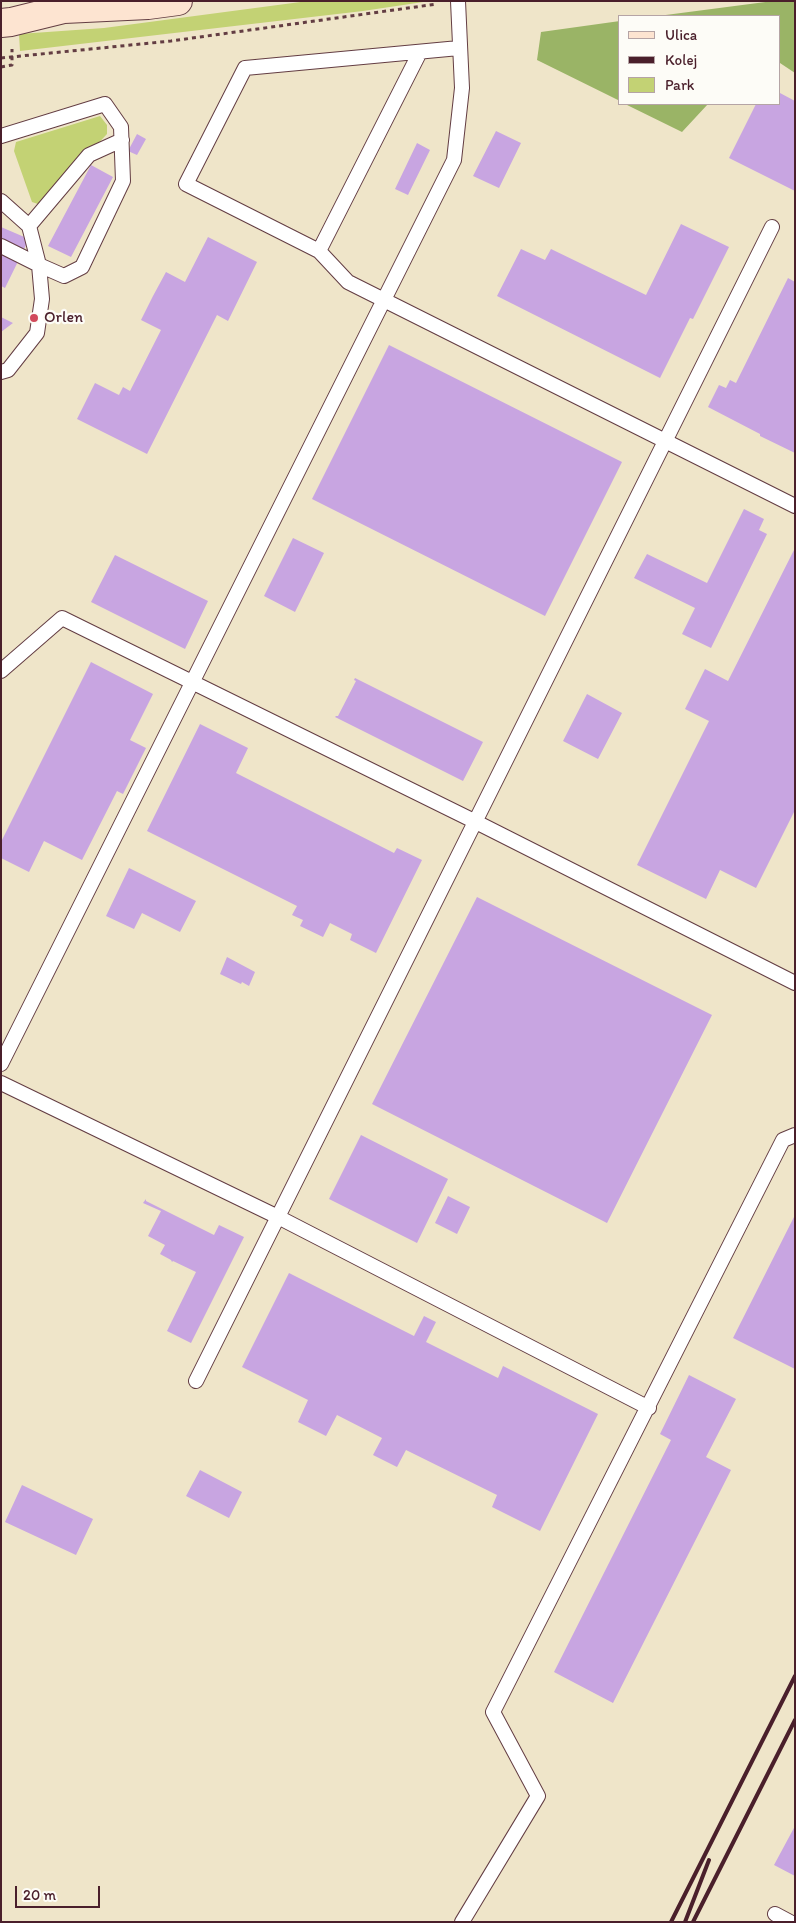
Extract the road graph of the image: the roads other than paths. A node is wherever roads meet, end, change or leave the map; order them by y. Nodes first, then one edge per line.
1 (178, 1) edge
2 (458, 1) edge
3 (53, 5) edge
4 (1, 23) edge
5 (459, 48) junction
6 (420, 52) junction
7 (1, 136) edge
8 (122, 140) junction
9 (1, 200) edge
10 (29, 226) junction
11 (772, 227) dead end
12 (1, 246) edge
13 (319, 251) junction
14 (39, 265) junction
15 (384, 301) junction
16 (1, 372) edge
17 (665, 442) junction
18 (795, 506) edge
19 (1, 671) edge
20 (193, 682) junction
21 (476, 822) junction
22 (795, 983) edge
23 (1, 1064) edge
24 (1, 1083) edge
25 (795, 1135) edge
26 (278, 1218) junction
27 (196, 1381) dead end
28 (649, 1408) junction
29 (774, 1914) dead end
30 (462, 1922) edge
31 (790, 1922) edge

1 - 3 street
2 - 5 lane
3 - 4 street
5 - 6 lane
5 - 15 lane
6 - 13 lane
6 - 13 lane
7 - 8 lane
8 - 10 lane
8 - 14 lane
9 - 10 lane
10 - 14 lane
11 - 17 lane
12 - 14 lane
13 - 15 lane
14 - 16 lane
15 - 17 lane
15 - 20 lane
17 - 18 lane
17 - 21 lane
19 - 20 lane
20 - 21 lane
20 - 23 lane
21 - 22 lane
21 - 26 lane
24 - 26 lane
25 - 28 lane
26 - 27 lane
26 - 28 lane
28 - 30 lane
29 - 31 lane

